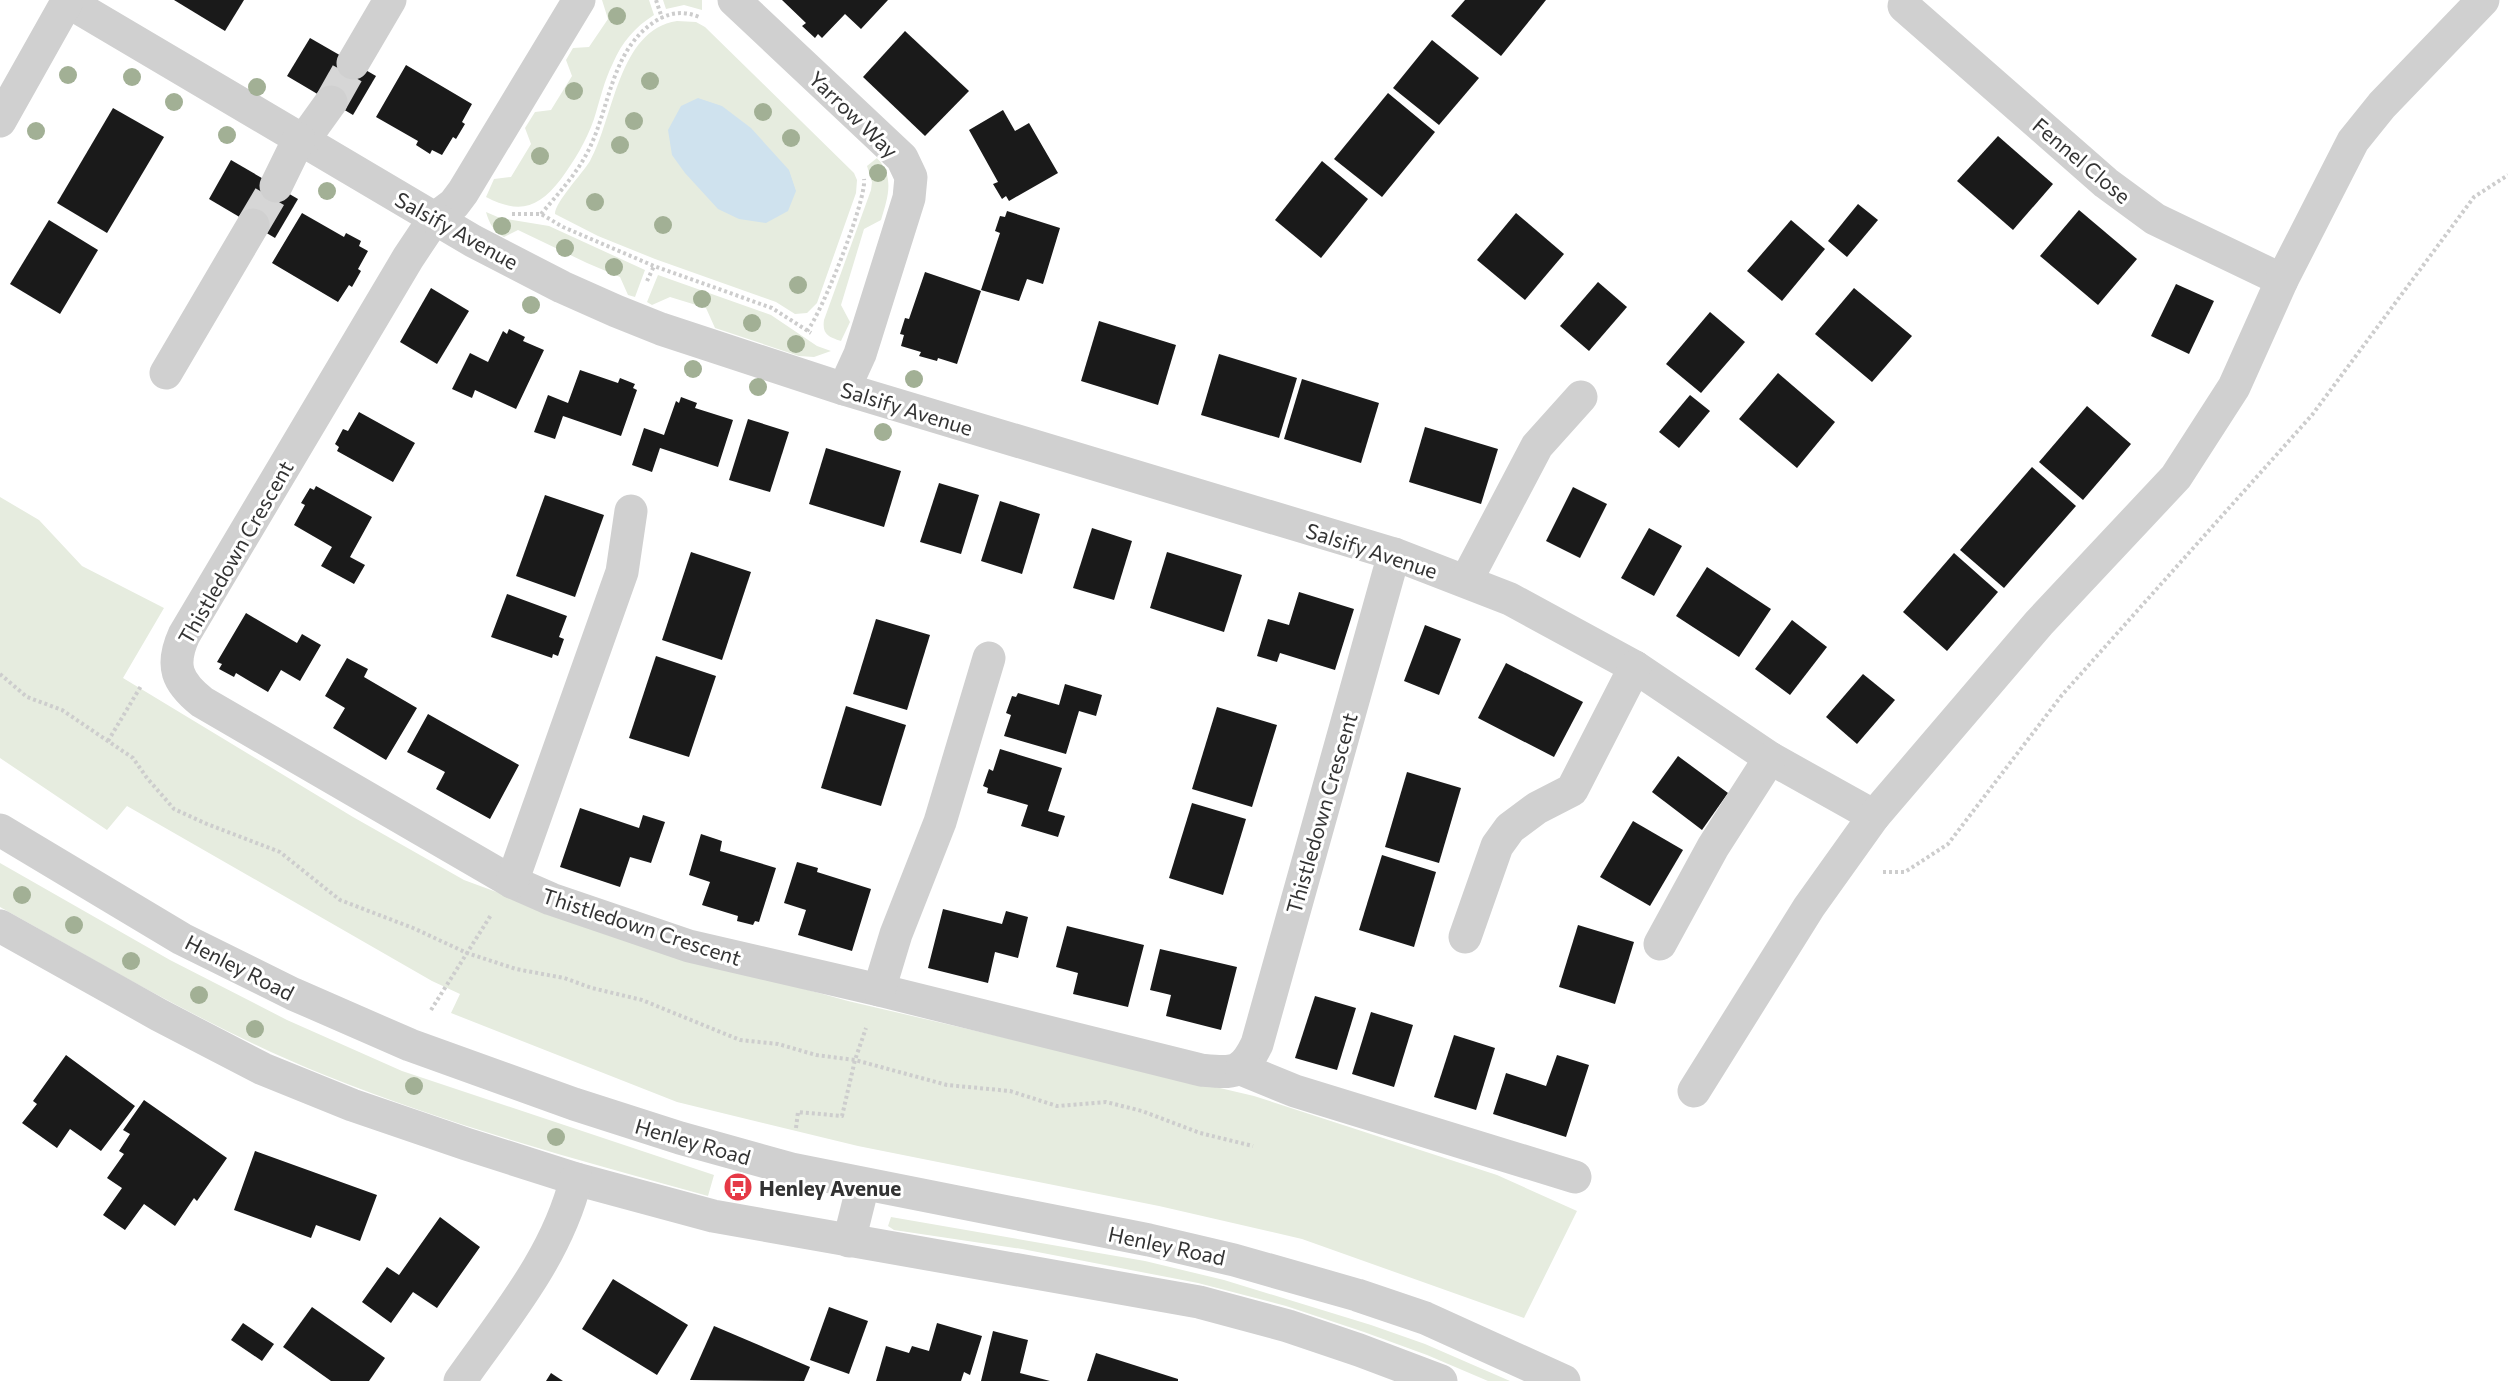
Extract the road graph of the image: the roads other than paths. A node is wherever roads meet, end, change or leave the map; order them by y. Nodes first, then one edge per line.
1 (68, 0) edge
2 (390, 0) edge
3 (579, 0) edge
4 (734, 0) edge
5 (2483, 0) edge
6 (1904, 6) dead end
7 (353, 63) tunnel mouth
8 (331, 102) tunnel mouth
9 (0, 121) edge
10 (301, 140) junction
11 (276, 186) tunnel mouth
12 (434, 219) junction
13 (253, 225) tunnel mouth
14 (2282, 280) junction
15 (166, 373) dead end
16 (844, 389) junction
17 (1581, 397) dead end
18 (631, 511) dead end
19 (1394, 554) junction
20 (1466, 581) junction
21 (989, 658) dead end
22 (1635, 667) junction
23 (1770, 758) junction
24 (1874, 816) junction
25 (0, 830) edge
26 (512, 882) junction
27 (0, 926) edge
28 (1465, 938) dead end
29 (1660, 945) dead end
30 (879, 990) junction
31 (1241, 1069) junction
32 (1694, 1091) dead end
33 (1575, 1177) dead end
34 (576, 1179) junction
35 (863, 1185) junction
36 (849, 1241) junction
37 (460, 1381) edge
38 (1441, 1381) edge
39 (1564, 1381) edge

1 - 9 street
1 - 10 street, Salsify Avenue
2 - 7 street
3 - 12 street
4 - 16 street, Yarrow Way
5 - 14 street
6 - 14 street, Fennel Close
8 - 10 street
10 - 11 street
10 - 12 street, Salsify Avenue
12 - 16 street, Salsify Avenue
12 - 26 street, Thistledown Crescent
13 - 15 street
14 - 24 street
16 - 19 street, Salsify Avenue
17 - 20 street
18 - 26 street
19 - 20 street, Salsify Avenue
19 - 31 street, Thistledown Crescent
20 - 22 street, Salsify Avenue
21 - 30 street
22 - 23 street, Salsify Avenue
22 - 28 street
23 - 24 street, Salsify Avenue
23 - 29 street
24 - 32 street
25 - 35 street, Henley Road
26 - 30 street, Thistledown Crescent
27 - 34 street
30 - 31 street, Thistledown Crescent
31 - 33 street, Thistledown Crescent
34 - 36 street
34 - 37 street
35 - 36 street
35 - 39 street, Henley Road
36 - 38 street

